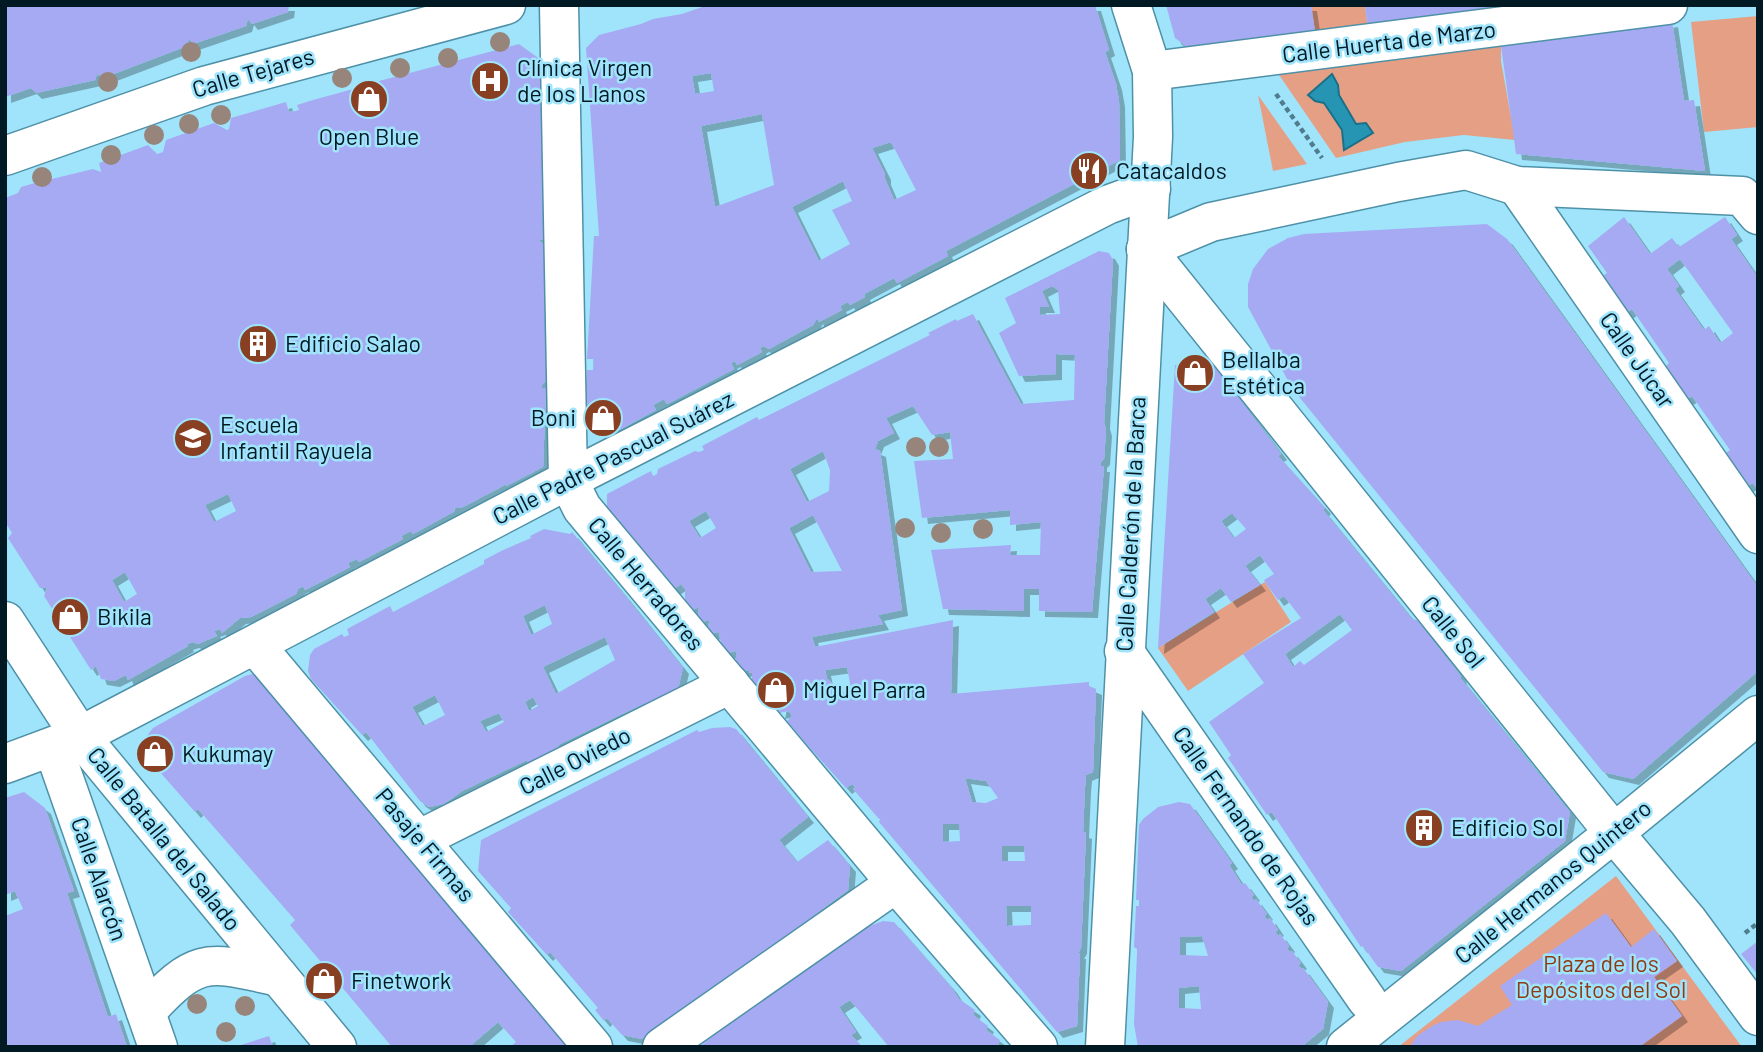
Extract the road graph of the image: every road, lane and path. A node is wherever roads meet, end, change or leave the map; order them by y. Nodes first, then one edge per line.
1 (506, 5) edge
2 (559, 5) edge
3 (1131, 5) edge
4 (1668, 5) edge
5 (1250, 60) junction
6 (1152, 71) junction
7 (5, 156) edge
8 (1517, 186) junction
9 (1152, 189) junction
10 (1348, 192) junction
11 (1758, 215) edge
12 (1146, 249) junction
13 (568, 481) junction
14 (1758, 534) edge
15 (5, 621) edge
16 (255, 645) junction
17 (1124, 651) junction
18 (730, 684) junction
19 (1758, 715) edge
20 (66, 742) junction
21 (5, 764) edge
22 (1614, 833) junction
23 (420, 839) junction
24 (896, 883) junction
25 (279, 977) junction
26 (1367, 1000) dead end
27 (1758, 1016) edge
28 (152, 1029) edge
29 (337, 1047) edge
30 (593, 1047) edge
31 (662, 1047) edge
32 (1038, 1047) edge
33 (1105, 1047) edge
34 (1346, 1047) edge

1 - 7 street, Calle Tejares
2 - 13 street, Calle Herradores
3 - 6 street, Calle Calderón de la Barca
4 - 5 street, Calle Huerta de Marzo
5 - 6 street, Calle Huerta de Marzo
5 - 10 path
6 - 9 street, Calle Calderón de la Barca
8 - 10 street
8 - 11 street
8 - 14 street, Calle Júcar
9 - 12 street, Calle Calderón de la Barca
9 - 13 street, Calle Padre Pascual Suárez
10 - 12 street
12 - 17 street, Calle Calderón de la Barca
12 - 22 street, Calle Sol
13 - 16 street, Calle Padre Pascual Suárez
13 - 18 street, Calle Herradores
15 - 20 street, Calle Batalla del Salado
16 - 20 street, Calle Padre Pascual Suárez
16 - 23 street, Pasaje Firmas
17 - 26 street, Calle Fernando de Rojas
17 - 33 street, Calle Calderón de la Barca
18 - 23 street, Calle Oviedo
18 - 24 street, Calle Herradores
19 - 22 street, Calle Hermanos Quintero
20 - 21 street, Calle Padre Pascual Suárez
20 - 25 street, Calle Batalla del Salado
20 - 28 street, Calle Alarcón
22 - 27 street, Calle Sol
22 - 34 street, Calle Hermanos Quintero
23 - 30 street, Pasaje Firmas
24 - 31 street
24 - 32 street, Calle Herradores
25 - 28 street, Calle Alarcón
25 - 29 street, Calle Batalla del Salado

